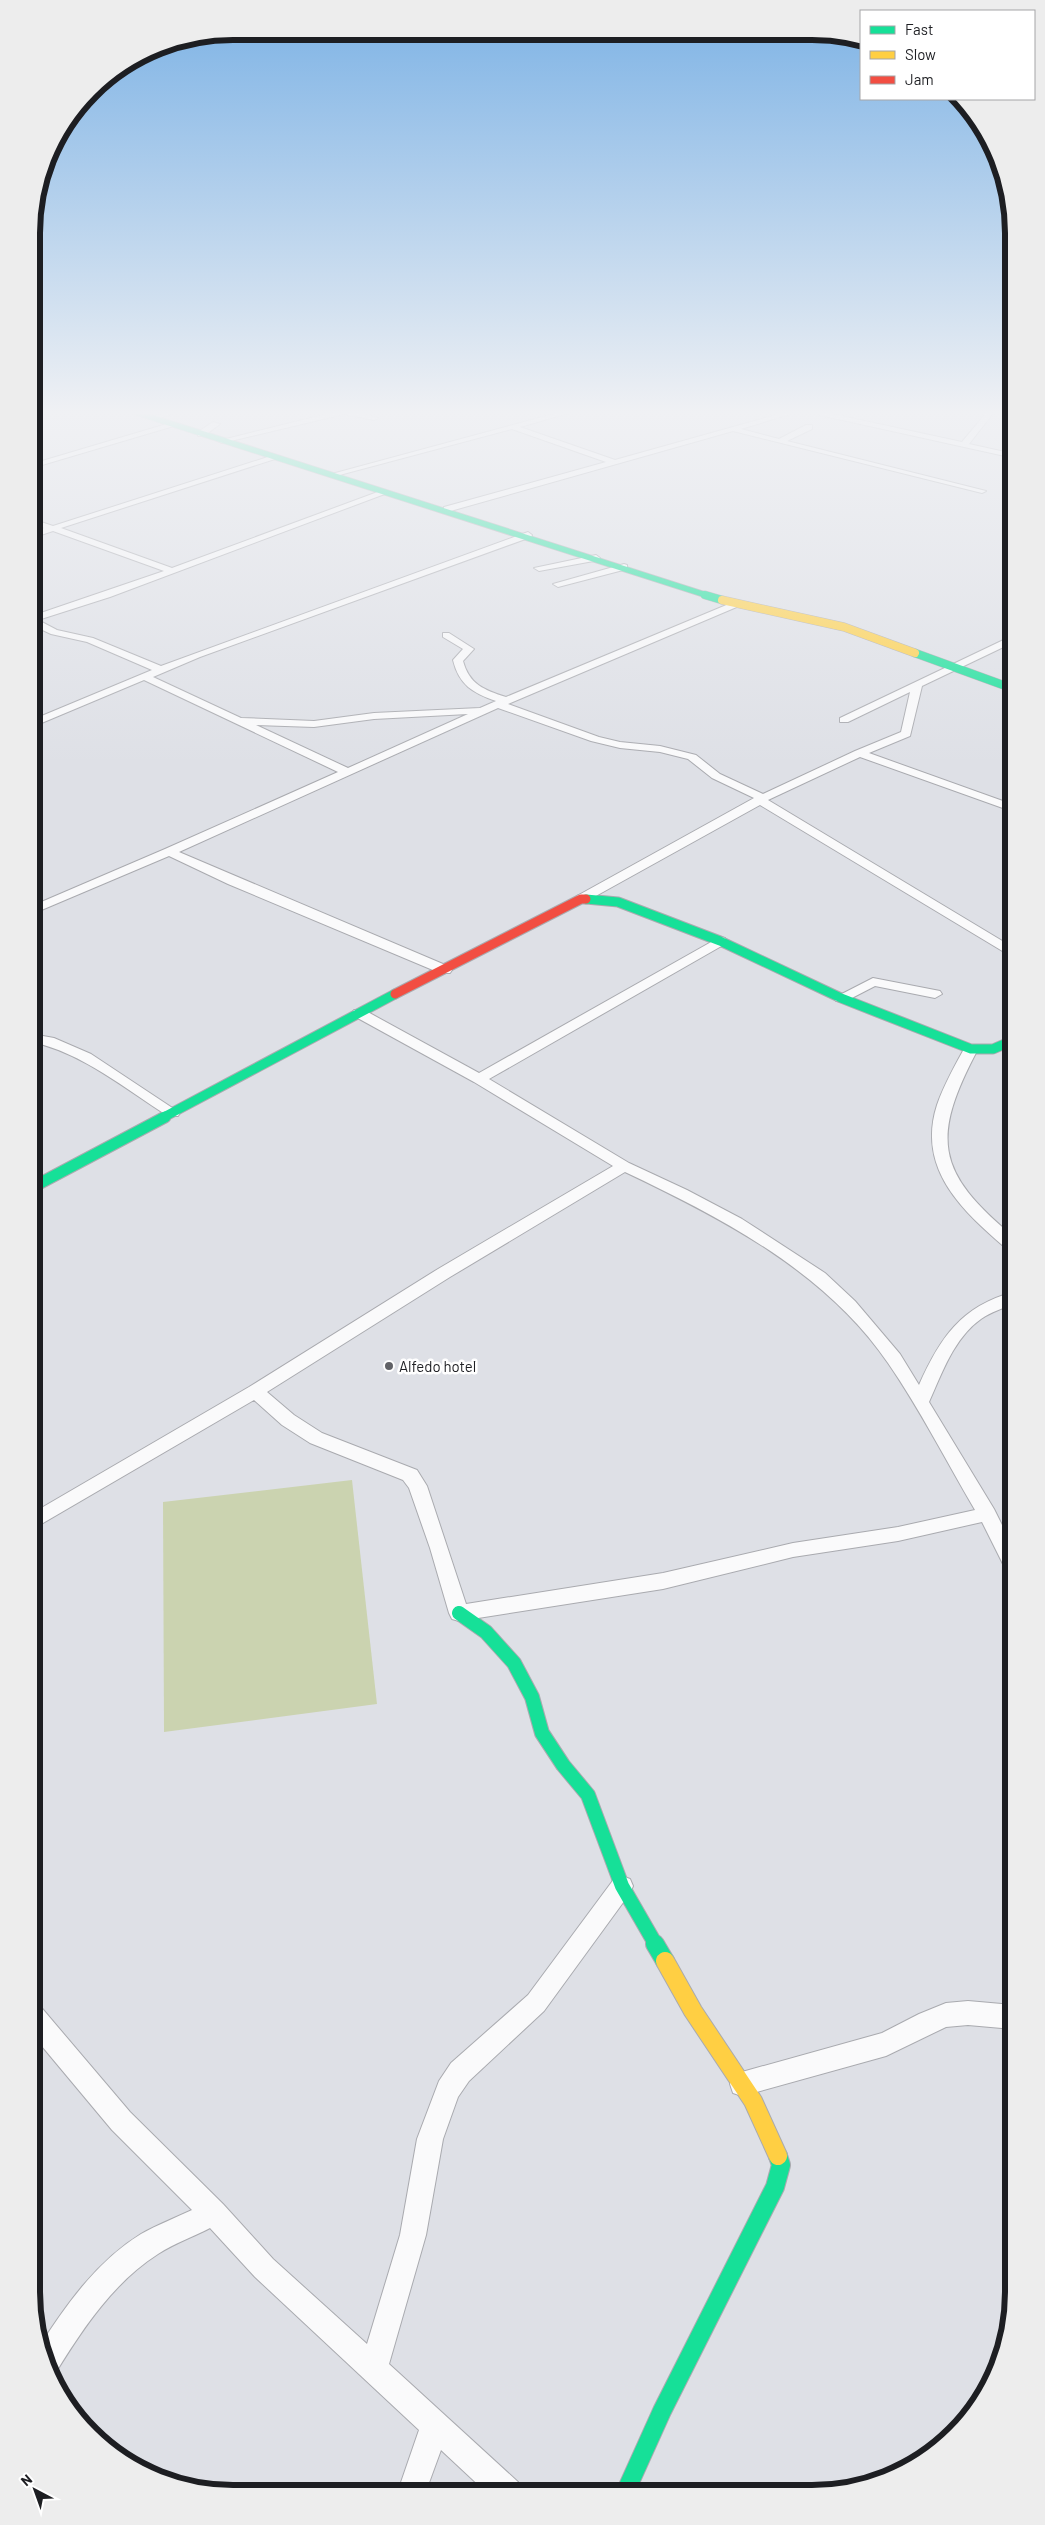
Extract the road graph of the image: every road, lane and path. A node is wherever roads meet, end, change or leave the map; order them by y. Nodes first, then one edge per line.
1 (52, 530) edge
2 (284, 530) edge
3 (512, 530) edge
4 (528, 535) junction
5 (596, 558) junction
6 (624, 567) junction
7 (539, 568) dead end
8 (173, 571) junction
9 (558, 584) dead end
10 (736, 604) junction
11 (40, 618) edge
12 (40, 624) edge
13 (446, 635) dead end
14 (1005, 642) edge
15 (952, 667) junction
16 (160, 670) junction
17 (145, 677) junction
18 (917, 686) junction
19 (1005, 686) edge
20 (502, 703) junction
21 (487, 710) junction
22 (844, 720) dead end
23 (40, 721) edge
24 (237, 721) junction
25 (859, 753) junction
26 (346, 772) junction
27 (762, 799) junction
28 (1005, 805) edge
29 (169, 852) junction
30 (581, 899) junction
31 (40, 907) edge
32 (720, 941) junction
33 (1005, 948) edge
34 (445, 970) junction
35 (935, 994) dead end
36 (841, 998) junction
37 (359, 1012) junction
38 (40, 1040) edge
39 (1005, 1044) edge
40 (971, 1050) junction
41 (479, 1079) junction
42 (174, 1113) junction
43 (624, 1166) junction
44 (40, 1184) edge
45 (1005, 1229) edge
46 (1005, 1301) edge
47 (254, 1391) junction
48 (920, 1402) junction
49 (987, 1514) junction
50 (40, 1518) edge
51 (1005, 1548) edge
52 (459, 1614) junction
53 (622, 1886) junction
54 (1005, 2016) edge
55 (40, 2025) edge
56 (742, 2084) junction
57 (214, 2213) junction
58 (50, 2355) edge
59 (374, 2368) junction
60 (435, 2426) junction
61 (414, 2485) edge
62 (500, 2485) edge
63 (629, 2485) edge

1 - 8 street
2 - 8 street
3 - 4 street
4 - 5 street
4 - 16 street
5 - 6 street
5 - 7 street
6 - 9 street
6 - 10 street
8 - 11 street
10 - 15 street
10 - 20 street
12 - 16 street
13 - 20 street
14 - 15 street
15 - 18 street
15 - 19 street
16 - 17 street
17 - 23 street
17 - 24 street
18 - 22 street
18 - 25 street
20 - 21 street
20 - 27 street
21 - 24 street
21 - 26 street
24 - 26 street
25 - 27 street
25 - 28 street
26 - 29 street
27 - 30 street
27 - 33 street
29 - 31 street
29 - 34 street
30 - 32 street
30 - 34 street
32 - 36 street
32 - 41 street
34 - 37 street
35 - 36 street
36 - 40 street
37 - 41 street
37 - 42 street
38 - 42 street
39 - 40 street
40 - 45 street
41 - 43 street
42 - 44 street
43 - 47 street
43 - 48 street
46 - 48 street
47 - 50 street
47 - 52 street
48 - 49 street
49 - 51 street
49 - 52 street
52 - 53 street
53 - 56 street
53 - 59 street
54 - 56 street
55 - 57 street
56 - 63 street
57 - 58 street
57 - 59 street
59 - 60 street
60 - 61 street
60 - 62 street

